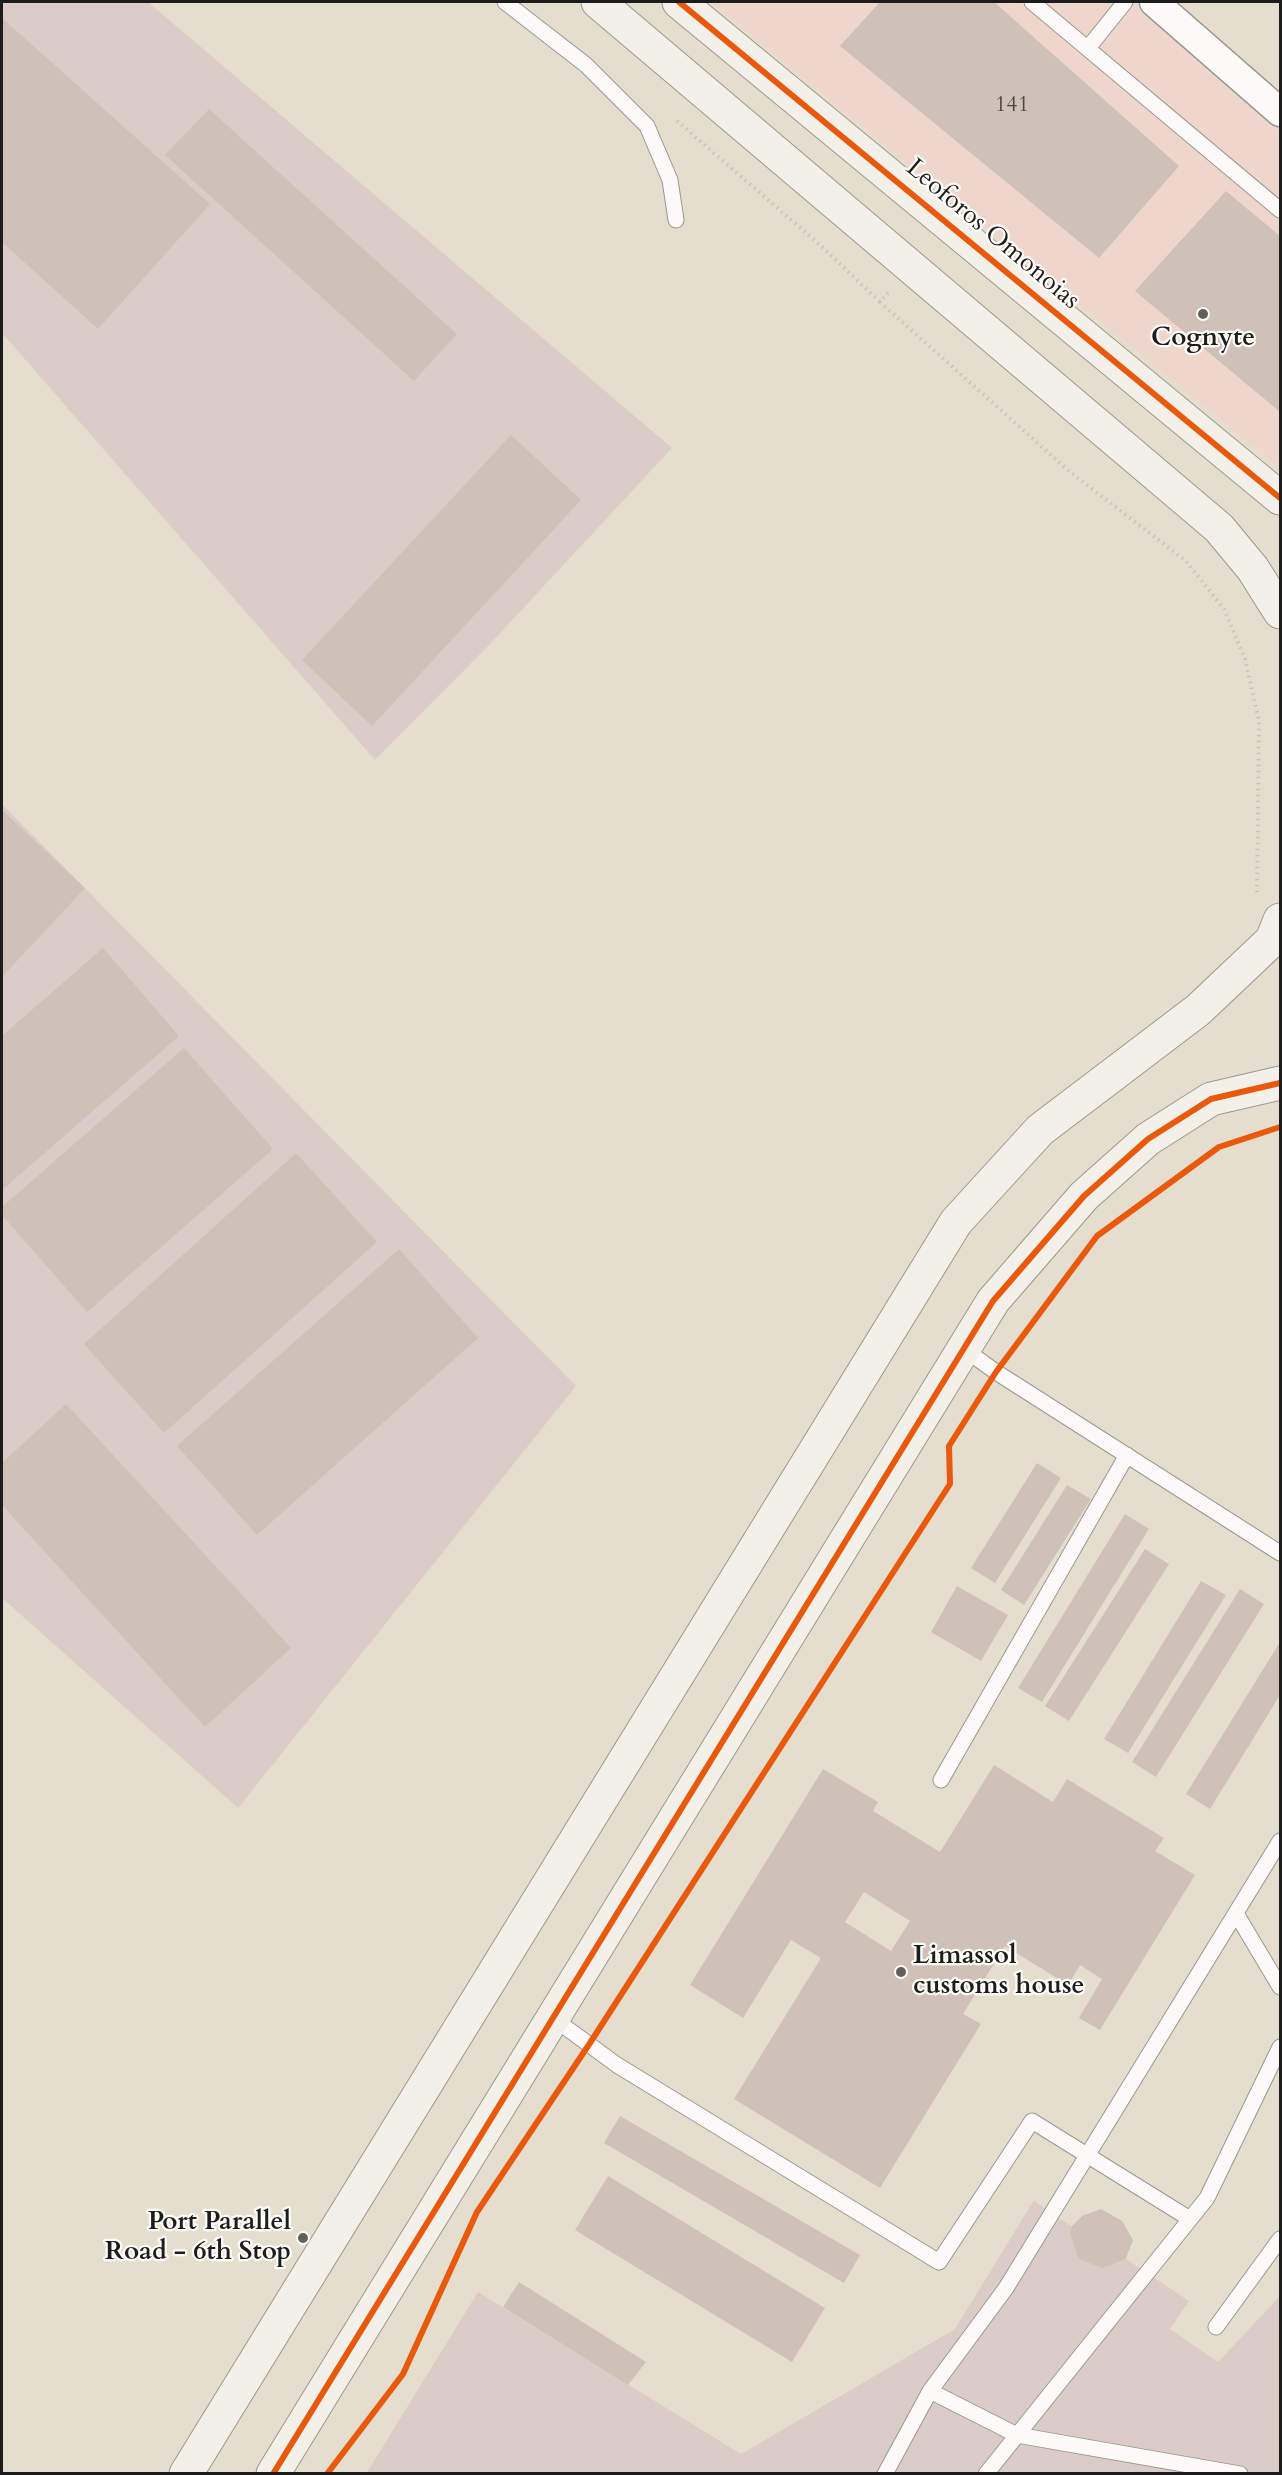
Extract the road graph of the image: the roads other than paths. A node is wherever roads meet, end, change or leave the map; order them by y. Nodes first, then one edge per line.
1 (505, 2) edge
2 (598, 2) edge
3 (679, 2) edge
4 (1032, 2) edge
5 (1125, 2) edge
6 (1154, 2) edge
7 (1088, 48) junction
8 (1281, 112) edge
9 (1281, 210) edge
10 (676, 220) dead end
11 (1281, 498) edge
12 (1281, 612) edge
13 (1269, 911) edge
14 (1281, 1083) edge
15 (964, 1349) junction
16 (1127, 1455) junction
17 (1281, 1553) edge
18 (941, 1780) dead end
19 (1281, 1841) edge
20 (1237, 1915) junction
21 (1281, 1987) edge
22 (553, 2018) junction
23 (1281, 2047) edge
24 (1087, 2156) junction
25 (1190, 2219) junction
26 (1281, 2239) edge
27 (1216, 2327) dead end
28 (930, 2391) junction
29 (1017, 2435) junction
30 (186, 2474) edge
31 (273, 2474) edge
32 (885, 2474) edge
33 (986, 2474) edge
34 (1240, 2474) edge

1 - 10 lane
2 - 12 main road
3 - 11 main road, Leoforos Omonoias
4 - 7 lane
5 - 7 lane
6 - 8 street
7 - 9 lane
13 - 30 main road
14 - 15 main road
15 - 16 lane
15 - 22 main road
16 - 17 lane
16 - 18 lane
19 - 20 lane
20 - 21 lane
20 - 24 lane
22 - 24 lane
22 - 31 main road
23 - 25 lane
24 - 25 lane
24 - 28 lane
25 - 29 lane
26 - 27 lane
28 - 29 lane
28 - 32 lane
29 - 33 lane
29 - 34 lane

